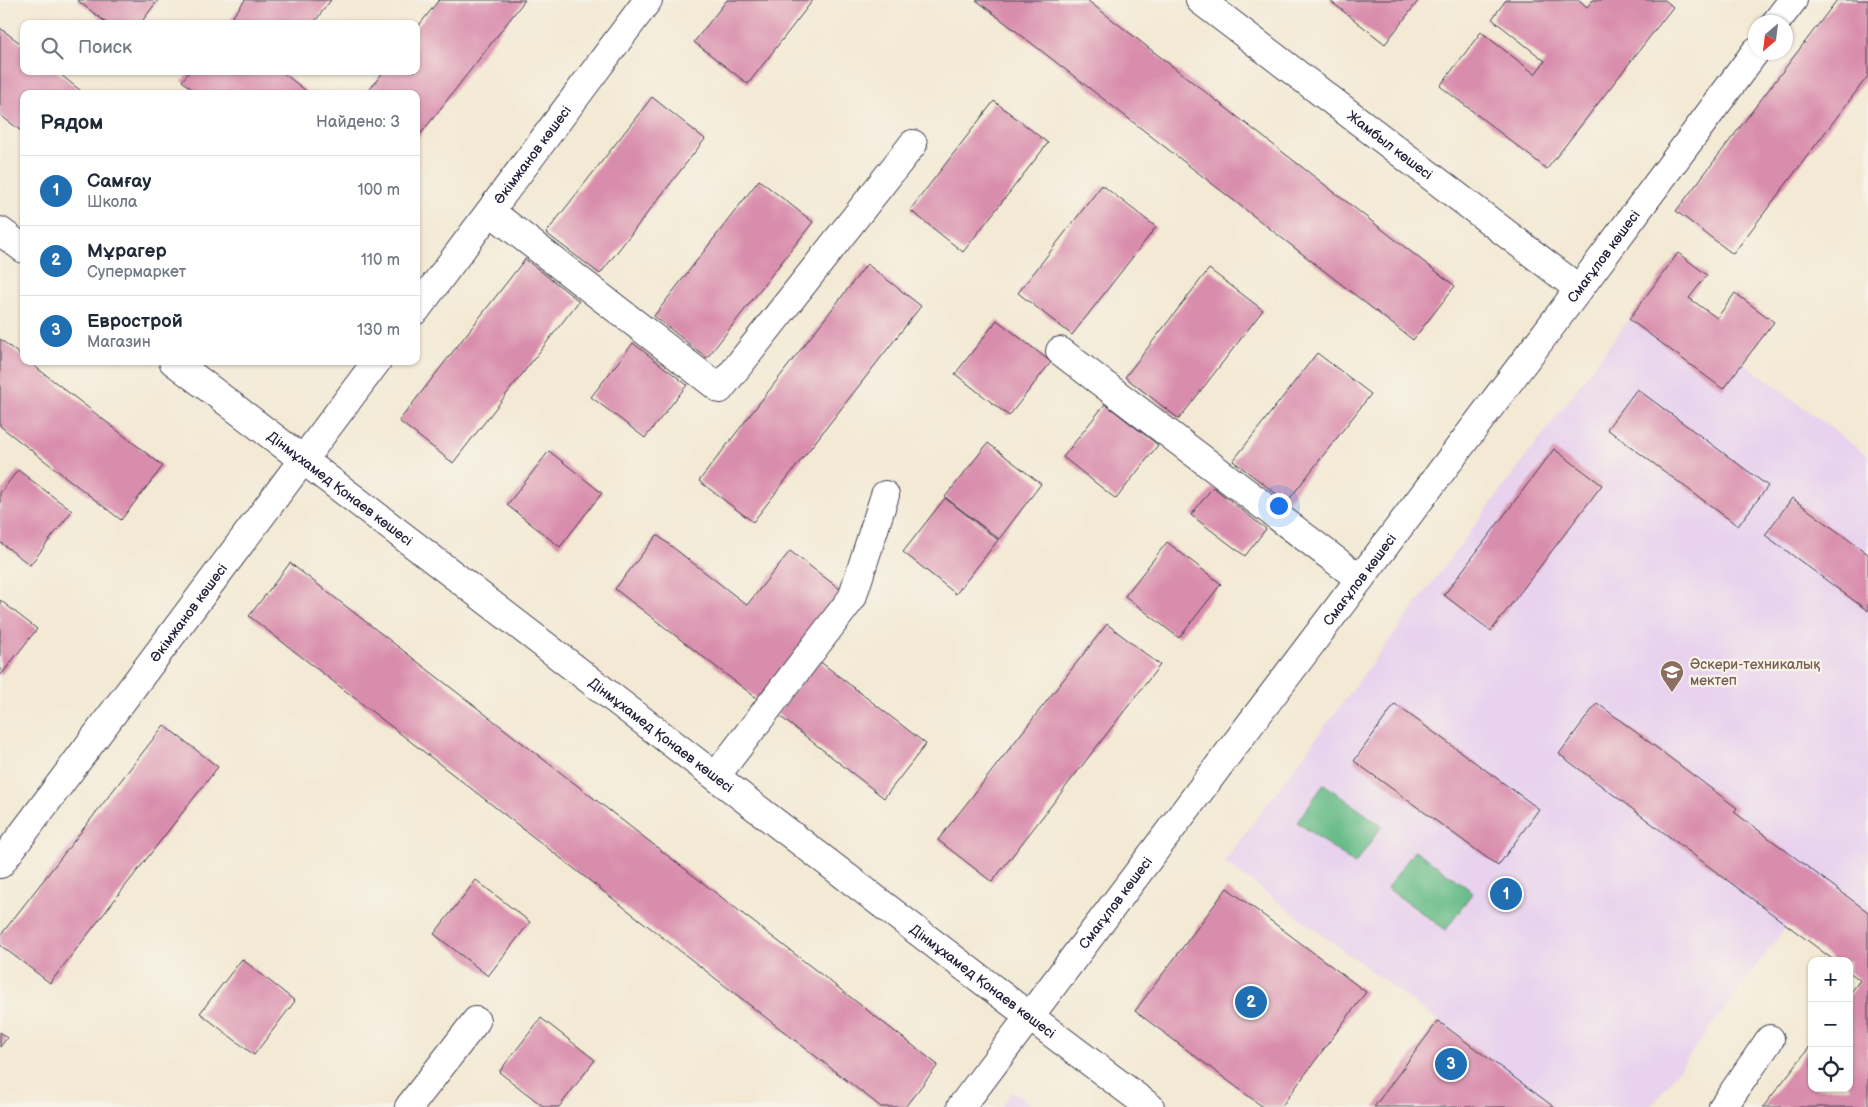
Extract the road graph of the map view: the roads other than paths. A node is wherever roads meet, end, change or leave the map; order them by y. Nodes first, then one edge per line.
1 (648, 0) edge
2 (1200, 0) edge
3 (1793, 0) edge
4 (1781, 15) edge
5 (1749, 60) edge
6 (913, 144) dead end
7 (491, 212) junction
8 (0, 231) edge
9 (20, 246) edge
10 (1580, 289) junction
11 (420, 305) edge
12 (1060, 351) dead end
13 (178, 365) edge
14 (374, 365) edge
15 (302, 460) junction
16 (884, 495) dead end
17 (1360, 579) junction
18 (716, 776) junction
19 (0, 864) edge
20 (1029, 1017) junction
21 (476, 1022) dead end
22 (1770, 1039) dead end
23 (409, 1107) edge
24 (961, 1107) edge
25 (1150, 1107) edge
26 (1723, 1107) edge

1 - 7 street, Әкімжанов көшесі
2 - 10 street, Жамбыл көшесі
3 - 4 street
5 - 10 street, Смағұлов көшесі
6 - 7 street
7 - 11 street, Әкімжанов көшесі
8 - 9 street
10 - 17 street, Смағұлов көшесі
12 - 17 street
13 - 15 street, Дінмұхамед Қонаев көшесі
14 - 15 street, Әкімжанов көшесі
15 - 18 street, Дінмұхамед Қонаев көшесі
15 - 19 street, Әкімжанов көшесі
16 - 18 street
17 - 20 street, Смағұлов көшесі
18 - 20 street, Дінмұхамед Қонаев көшесі
20 - 24 street, Смағұлов көшесі
20 - 25 street, Дінмұхамед Қонаев көшесі
21 - 23 street
22 - 26 street

